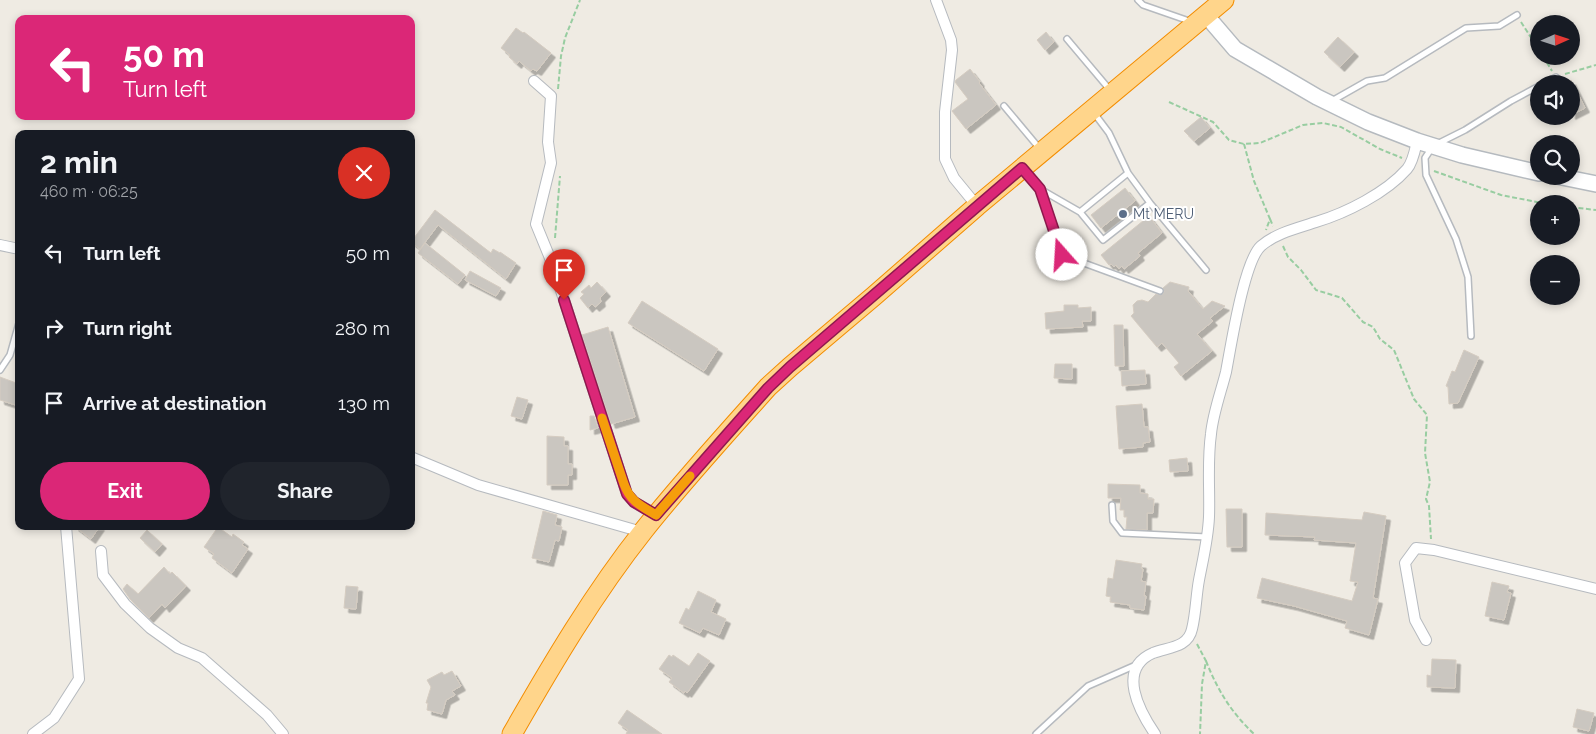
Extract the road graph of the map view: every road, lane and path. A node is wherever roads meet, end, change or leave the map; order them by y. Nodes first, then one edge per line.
1 (936, 0) edge
2 (1138, 0) edge
3 (1212, 9) edge
4 (1517, 15) joint
5 (1530, 36) edge
6 (1067, 39) dead end
7 (1596, 65) edge
8 (1561, 75) edge
9 (534, 81) dead end
10 (1530, 91) edge
11 (1112, 93) junction
12 (1169, 102) dead end
13 (1328, 103) junction
14 (1004, 106) dead end
15 (1092, 111) junction
16 (1417, 141) junction
17 (1244, 144) junction
18 (1433, 146) junction
19 (1042, 152) junction
20 (1412, 162) junction
21 (1022, 168) junction
22 (1530, 171) edge
23 (1128, 173) junction
24 (1580, 181) edge
25 (1596, 184) edge
26 (1040, 189) junction
27 (1530, 200) edge
28 (1150, 203) junction
29 (977, 206) junction
30 (1580, 208) edge
31 (1596, 210) edge
32 (1080, 212) junction
33 (1270, 219) junction
34 (1278, 236) junction
35 (0, 245) edge
36 (1260, 246) junction
37 (15, 248) edge
38 (1206, 270) dead end
39 (1160, 291) dead end
40 (1471, 336) dead end
41 (15, 337) edge
42 (0, 370) edge
43 (415, 459) edge
44 (1112, 505) dead end
45 (656, 515) junction
46 (66, 530) edge
47 (642, 532) junction
48 (1208, 537) junction
49 (102, 550) dead end
50 (1434, 550) junction
51 (1596, 589) edge
52 (1189, 638) junction
53 (1426, 640) dead end
54 (1206, 661) junction
55 (1141, 662) junction
56 (33, 734) edge
57 (283, 734) edge
58 (512, 734) edge
59 (1036, 734) edge
60 (1155, 734) edge
61 (1200, 734) edge
62 (1254, 734) edge

1 - 29 street
2 - 3 lane
3 - 11 highway
3 - 13 street
4 - 5 path
4 - 13 lane
6 - 11 lane
7 - 8 path
9 - 45 street
10 - 18 lane
11 - 15 highway
12 - 17 path
13 - 16 street
14 - 19 lane
15 - 19 highway
15 - 23 lane
16 - 18 street
16 - 20 street
17 - 20 path
17 - 33 path
18 - 22 street
18 - 40 lane
19 - 21 highway
20 - 27 path
20 - 34 street
21 - 26 lane
21 - 29 highway
23 - 28 lane
23 - 32 lane
24 - 25 street
26 - 32 lane
26 - 39 lane
28 - 32 lane
28 - 38 lane
29 - 45 highway
30 - 31 path
33 - 34 path
33 - 36 path
34 - 36 street
34 - 50 path
35 - 37 street
36 - 48 street
41 - 42 lane
43 - 47 street
44 - 48 lane
45 - 47 highway
46 - 56 street
47 - 58 highway
48 - 52 street
49 - 57 street
50 - 51 street
50 - 53 street
52 - 54 path
52 - 55 street
54 - 61 path
54 - 62 path
55 - 59 lane
55 - 60 street

